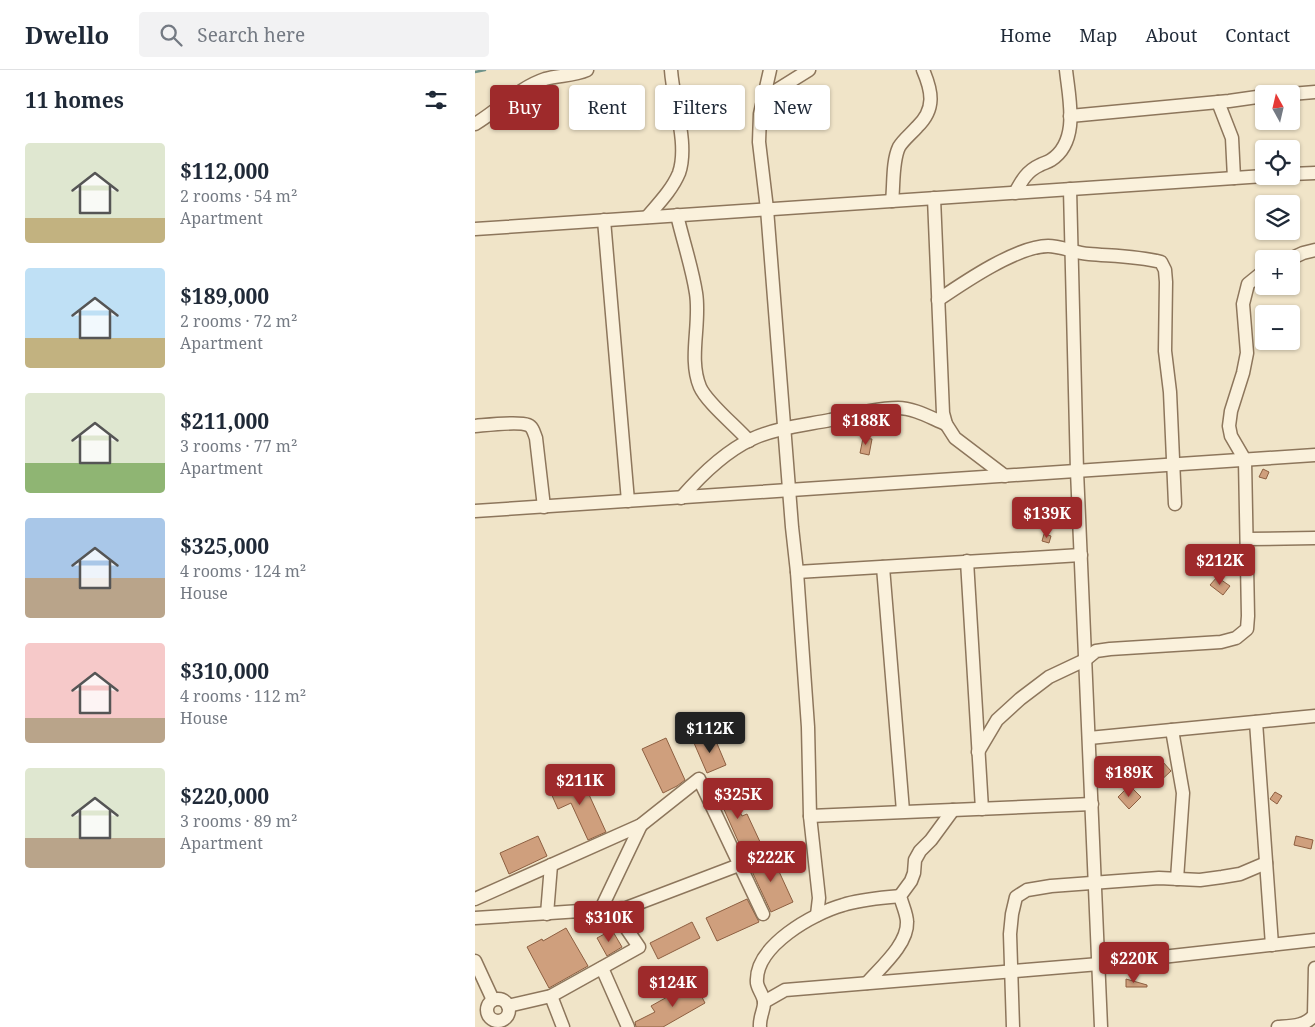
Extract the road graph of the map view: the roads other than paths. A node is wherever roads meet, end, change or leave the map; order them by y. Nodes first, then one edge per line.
1 (587, 70) edge
2 (671, 70) edge
3 (770, 70) edge
4 (809, 70) edge
5 (923, 70) edge
6 (1066, 70) edge
7 (767, 85) edge
8 (785, 85) edge
9 (1315, 92) edge
10 (1300, 93) edge
11 (1255, 97) edge
12 (1219, 102) junction
13 (1070, 116) junction
14 (475, 124) edge
15 (758, 130) edge
16 (1315, 173) edge
17 (1300, 174) edge
18 (1255, 177) edge
19 (1234, 178) junction
20 (1069, 189) junction
21 (1015, 193) junction
22 (934, 198) junction
23 (892, 201) junction
24 (767, 209) junction
25 (677, 215) junction
26 (647, 217) junction
27 (604, 220) junction
28 (475, 229) edge
29 (1071, 250) junction
30 (1315, 250) edge
31 (1300, 254) edge
32 (1255, 278) edge
33 (938, 300) junction
34 (946, 424) junction
35 (475, 426) edge
36 (784, 430) junction
37 (749, 440) junction
38 (1315, 455) edge
39 (1245, 460) junction
40 (1173, 465) junction
41 (1077, 471) junction
42 (1005, 476) junction
43 (789, 490) junction
44 (681, 498) junction
45 (628, 501) junction
46 (1175, 504) dead end
47 (544, 507) junction
48 (475, 511) edge
49 (1315, 538) edge
50 (1247, 539) junction
51 (1081, 555) junction
52 (967, 561) junction
53 (883, 567) junction
54 (797, 572) junction
55 (1085, 660) junction
56 (1315, 716) edge
57 (1256, 722) junction
58 (1172, 730) junction
59 (1089, 738) junction
60 (979, 752) junction
61 (1092, 804) junction
62 (982, 809) junction
63 (953, 810) junction
64 (903, 811) junction
65 (810, 816) junction
66 (641, 825) junction
67 (1266, 863) junction
68 (551, 865) junction
69 (739, 865) junction
70 (1177, 879) junction
71 (1095, 882) junction
72 (900, 896) junction
73 (475, 899) edge
74 (615, 910) junction
75 (600, 911) junction
76 (547, 914) junction
77 (763, 914) dead end
78 (817, 915) junction
79 (475, 918) edge
80 (1315, 940) edge
81 (1272, 945) junction
82 (475, 961) edge
83 (1099, 964) junction
84 (602, 968) junction
85 (1315, 968) edge
86 (1012, 970) junction
87 (867, 983) junction
88 (551, 996) junction
89 (493, 1000) junction
90 (764, 1002) junction
91 (508, 1006) junction
92 (481, 1014) edge
93 (1314, 1021) edge
94 (504, 1023) edge
95 (563, 1027) edge
96 (628, 1027) edge
97 (760, 1027) edge
98 (1013, 1027) edge
99 (1101, 1027) edge
100 (1278, 1027) edge

1 - 14 street
2 - 26 street
3 - 7 street
4 - 8 street
5 - 23 street
6 - 13 street
9 - 10 street
11 - 12 street
12 - 13 street
12 - 19 street
13 - 21 street
15 - 24 street
16 - 17 street
18 - 19 street
19 - 20 street
20 - 21 street
20 - 29 street
21 - 22 street
22 - 23 street
22 - 33 street
23 - 24 street
24 - 25 street
24 - 36 street
25 - 26 street
25 - 37 street
26 - 27 street
27 - 28 street
27 - 45 street
29 - 33 street
29 - 40 street
29 - 41 street
30 - 31 street
32 - 39 street
33 - 34 street
34 - 36 street
34 - 42 street
35 - 47 street
36 - 37 street
36 - 43 street
37 - 44 street
38 - 39 street
39 - 40 street
39 - 50 street
40 - 41 street
40 - 46 street
41 - 42 street
41 - 51 street
42 - 43 street
43 - 44 street
43 - 54 street
44 - 45 street
45 - 47 street
47 - 48 street
49 - 50 street
50 - 55 street
51 - 52 street
51 - 55 street
52 - 53 street
52 - 60 street
53 - 54 street
53 - 64 street
54 - 65 street
55 - 59 street
55 - 60 street
56 - 57 street
57 - 58 street
57 - 67 street
58 - 59 street
58 - 70 street
59 - 61 street
60 - 62 street
61 - 62 street
61 - 71 street
62 - 63 street
63 - 64 street
63 - 72 street
64 - 65 street
65 - 78 street
66 - 68 street
66 - 69 street
66 - 75 street
67 - 70 street
67 - 81 street
68 - 73 street
68 - 76 street
69 - 74 street
69 - 77 street
70 - 71 street
71 - 83 street
71 - 86 street
72 - 78 street
72 - 87 street
74 - 75 street
74 - 84 street
75 - 76 street
76 - 79 street
78 - 90 street
80 - 81 street
81 - 83 street
82 - 89 street
83 - 86 street
83 - 99 street
84 - 88 street
84 - 96 street
85 - 93 street
86 - 87 street
86 - 98 street
87 - 90 street
88 - 91 street
88 - 95 street
89 - 91 street
89 - 92 street
90 - 97 street
91 - 94 street
92 - 94 street
93 - 100 street

